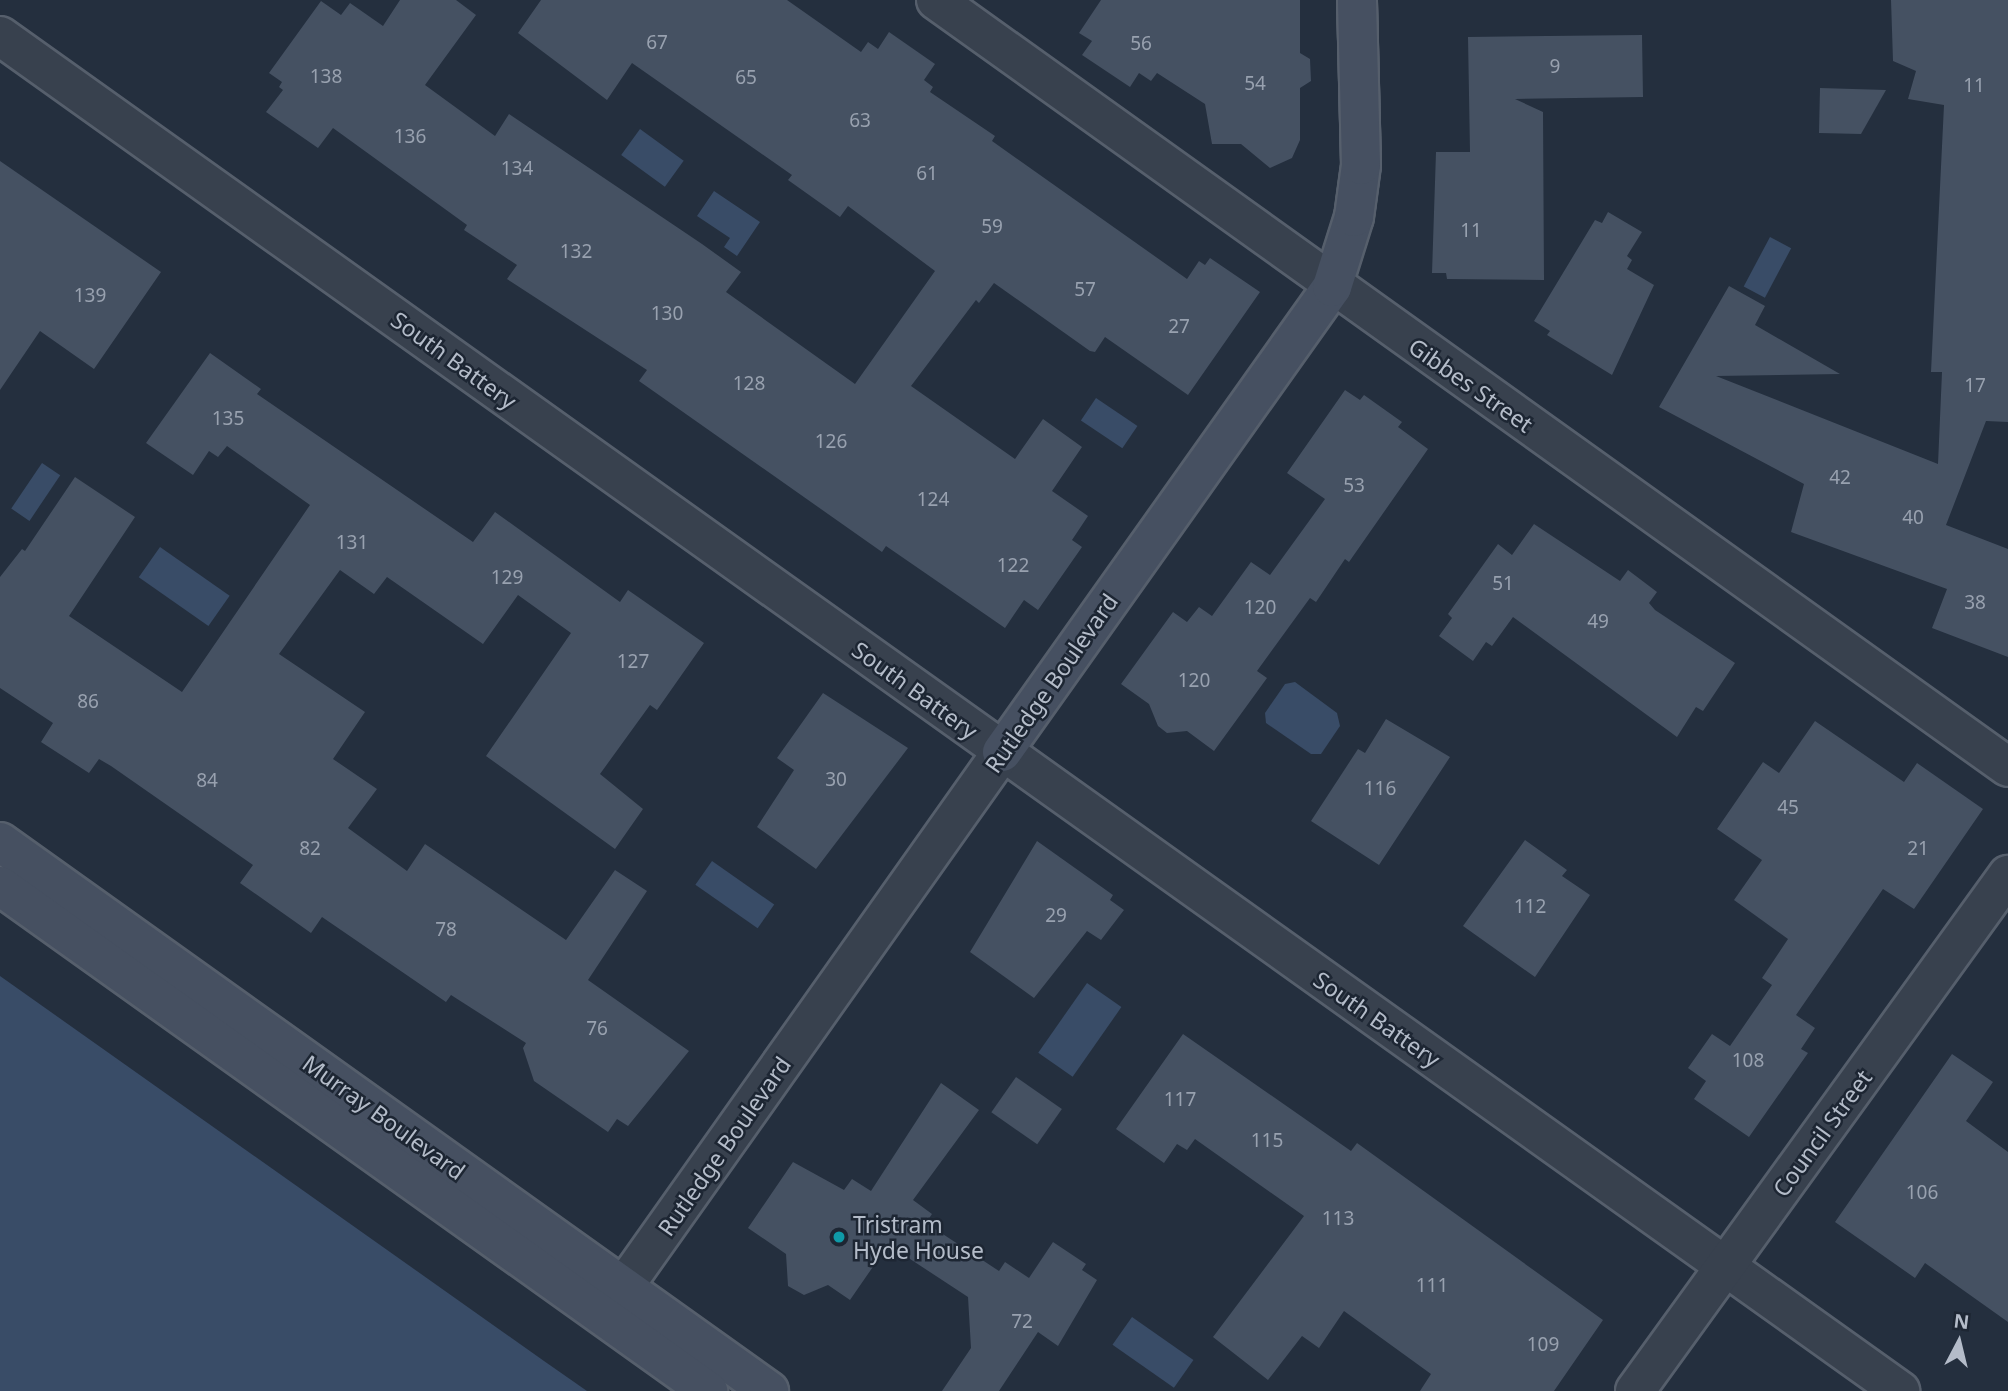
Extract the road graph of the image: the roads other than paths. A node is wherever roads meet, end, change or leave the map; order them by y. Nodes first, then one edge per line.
1 (936, 0) edge
2 (1357, 0) edge
3 (0, 36) edge
4 (1332, 287) junction
5 (1002, 752) junction
6 (2008, 767) edge
7 (0, 842) edge
8 (2008, 876) edge
9 (0, 886) edge
10 (1726, 1267) junction
11 (612, 1302) junction
12 (708, 1391) edge
13 (769, 1391) edge
14 (1635, 1391) edge
15 (1900, 1391) edge

1 - 4 street, Gibbes Street
2 - 4 street, Rutledge Boulevard
3 - 5 street, South Battery
4 - 5 street, Rutledge Boulevard
4 - 6 street, Gibbes Street
5 - 10 street, South Battery
5 - 11 street, Rutledge Boulevard
7 - 11 street, Murray Boulevard
8 - 10 street, Council Street
9 - 11 street, Murray Boulevard
10 - 14 street, Council Street
10 - 15 street, South Battery
11 - 12 street, Murray Boulevard
11 - 13 street, Murray Boulevard

